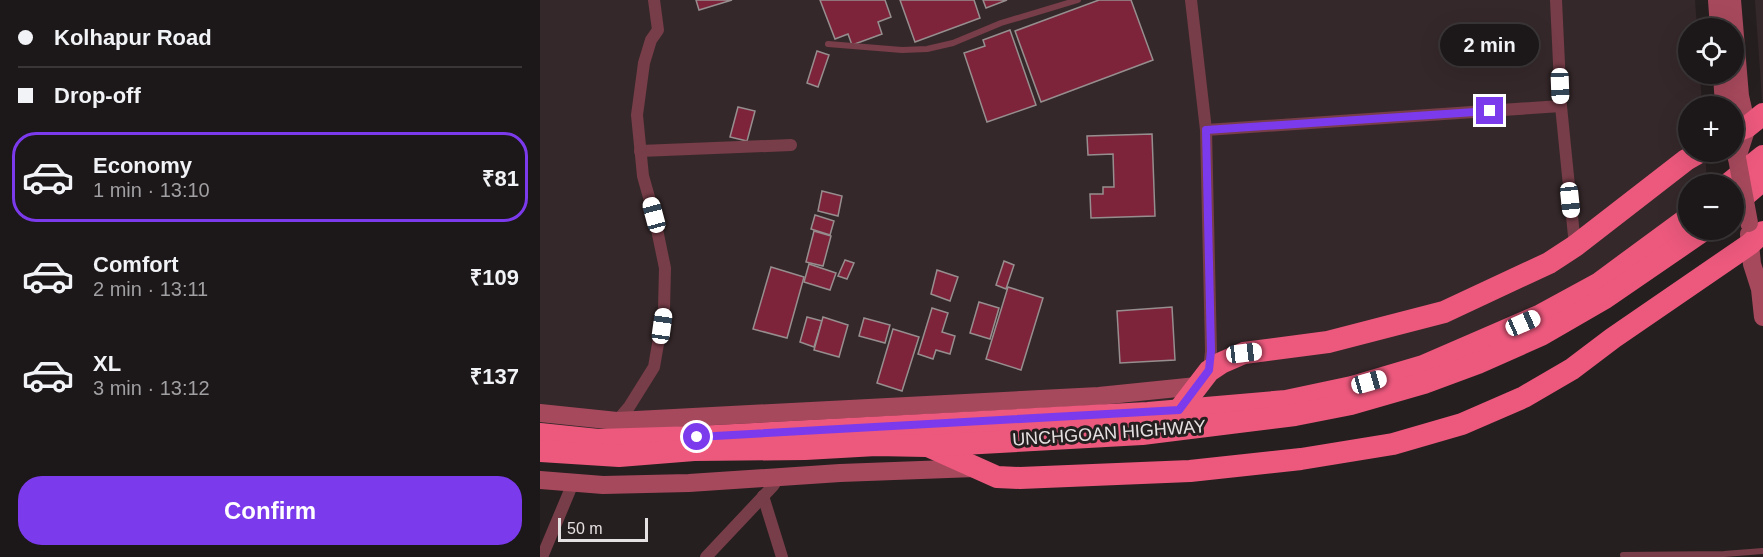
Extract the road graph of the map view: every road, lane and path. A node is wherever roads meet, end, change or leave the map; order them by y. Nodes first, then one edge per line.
1 (654, 0) edge
2 (1078, 0) edge
3 (1191, 0) edge
4 (1556, 0) edge
5 (1717, 0) edge
6 (1732, 0) edge
7 (1718, 18) edge
8 (828, 44) dead end
9 (1561, 106) junction
10 (1748, 124) edge
11 (1206, 130) junction
12 (791, 145) dead end
13 (640, 151) junction
14 (1763, 156) edge
15 (1683, 162) edge
16 (1738, 162) edge
17 (1740, 174) edge
18 (1763, 180) edge
19 (1744, 196) edge
20 (1678, 225) edge
21 (1754, 233) edge
22 (1689, 240) edge
23 (1575, 246) junction
24 (1762, 289) edge
25 (1763, 317) edge
26 (1203, 378) junction
27 (1179, 410) junction
28 (540, 413) edge
29 (616, 421) junction
30 (540, 434) edge
31 (926, 446) junction
32 (540, 451) edge
33 (975, 468) junction
34 (779, 477) junction
35 (540, 480) edge
36 (573, 483) junction
37 (763, 496) junction
38 (1763, 551) edge
39 (1623, 555) dead end
40 (1710, 556) edge
41 (542, 557) edge
42 (706, 557) edge
43 (782, 557) edge

1 - 13 street
2 - 8 lane
3 - 11 street
4 - 9 street
5 - 7 street
6 - 10 street
9 - 11 street
9 - 23 street
11 - 26 street
12 - 13 street
13 - 29 street
14 - 17 highway
15 - 23 highway
16 - 21 street, bridge
18 - 19 highway
20 - 27 highway
21 - 24 street
21 - 33 highway
22 - 31 highway, UNCHGOAN HIGHWAY
23 - 26 highway
24 - 25 street
26 - 27 highway
26 - 29 street
27 - 30 highway
28 - 29 street
31 - 32 highway, UNCHGOAN HIGHWAY
31 - 33 highway
33 - 34 street
34 - 36 street
34 - 37 street
35 - 36 street
36 - 41 street
37 - 42 street
37 - 43 street
38 - 40 lane
39 - 40 lane

